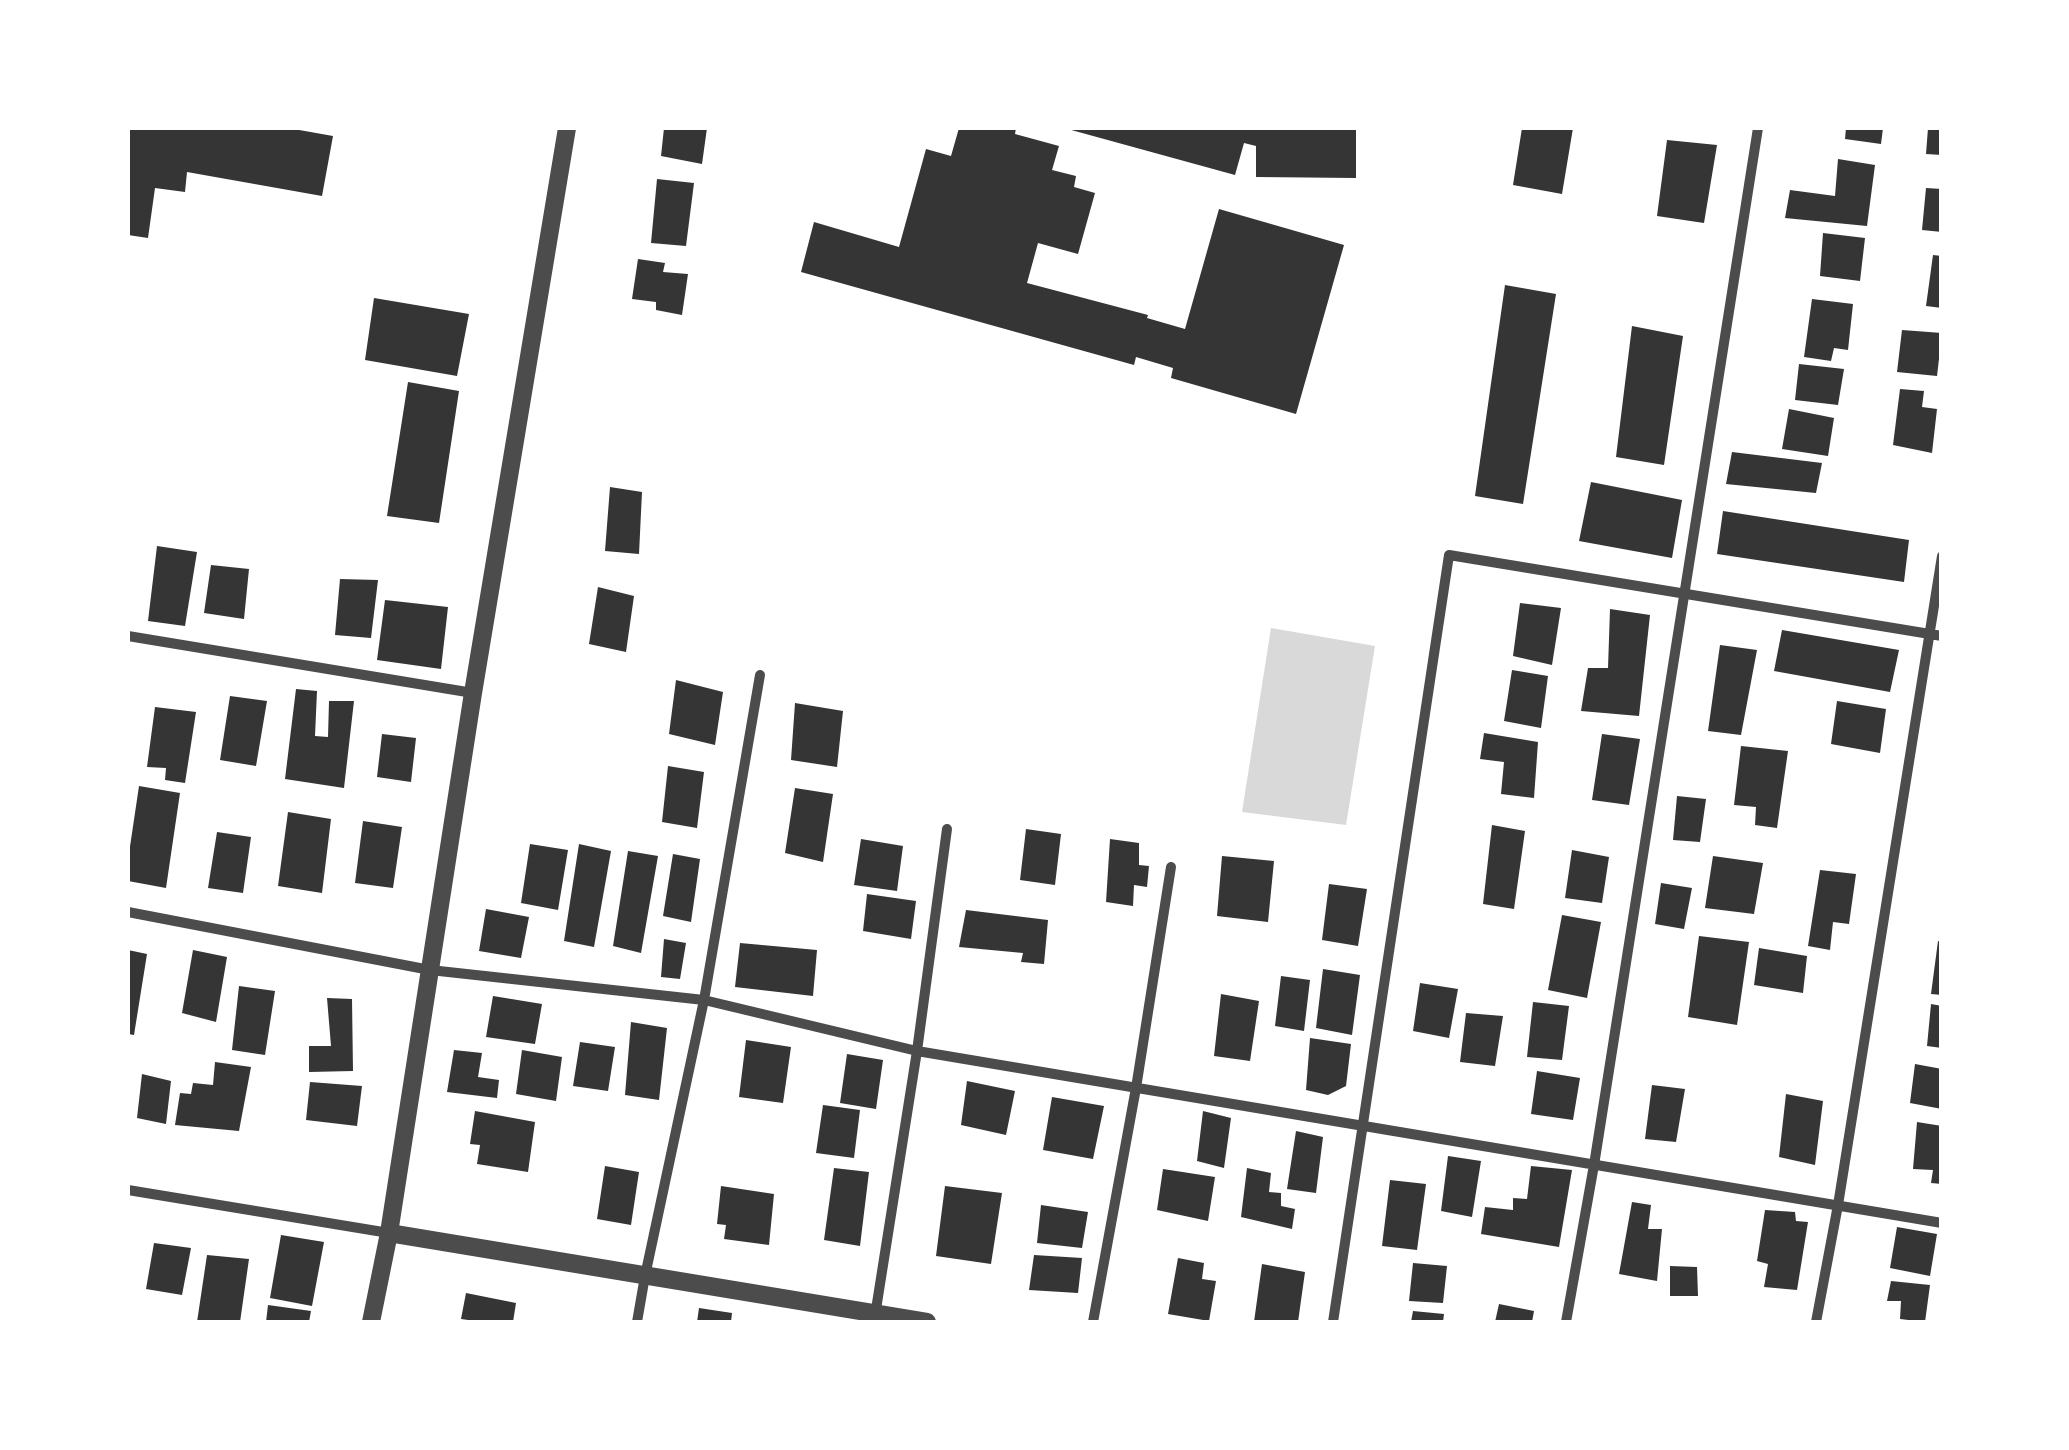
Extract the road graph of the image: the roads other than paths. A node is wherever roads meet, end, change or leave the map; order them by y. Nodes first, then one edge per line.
1 (567, 128) edge
2 (1758, 128) edge
3 (1942, 556) edge
4 (1685, 594) junction
5 (1928, 634) junction
6 (128, 636) edge
7 (1942, 636) edge
8 (760, 675) dead end
9 (473, 693) junction
10 (947, 829) dead end
11 (1171, 866) dead end
12 (128, 912) edge
13 (430, 970) junction
14 (704, 1000) junction
15 (917, 1051) junction
16 (1136, 1088) junction
17 (1363, 1126) junction
18 (1594, 1165) junction
19 (128, 1190) edge
20 (1838, 1205) junction
21 (1942, 1222) edge
22 (389, 1234) junction
23 (644, 1276) junction
24 (875, 1318) edge
25 (370, 1322) edge
26 (637, 1322) edge
27 (927, 1322) edge
28 (1093, 1322) edge
29 (1333, 1322) edge
30 (1566, 1322) edge
31 (1816, 1322) edge

1 - 9 street
2 - 4 street
3 - 5 street
4 - 5 street
4 - 17 street
4 - 18 street
5 - 7 street
5 - 20 street
6 - 9 street
8 - 14 street
9 - 13 street
10 - 15 street
11 - 16 street
12 - 13 street
13 - 14 street
13 - 22 street
14 - 15 street
14 - 23 street
15 - 16 street
15 - 24 street
16 - 17 street
16 - 28 street
17 - 18 street
17 - 29 street
18 - 20 street
18 - 30 street
19 - 22 street
20 - 21 street
20 - 31 street
22 - 23 street
22 - 25 street
23 - 24 street
23 - 26 street
24 - 27 street

